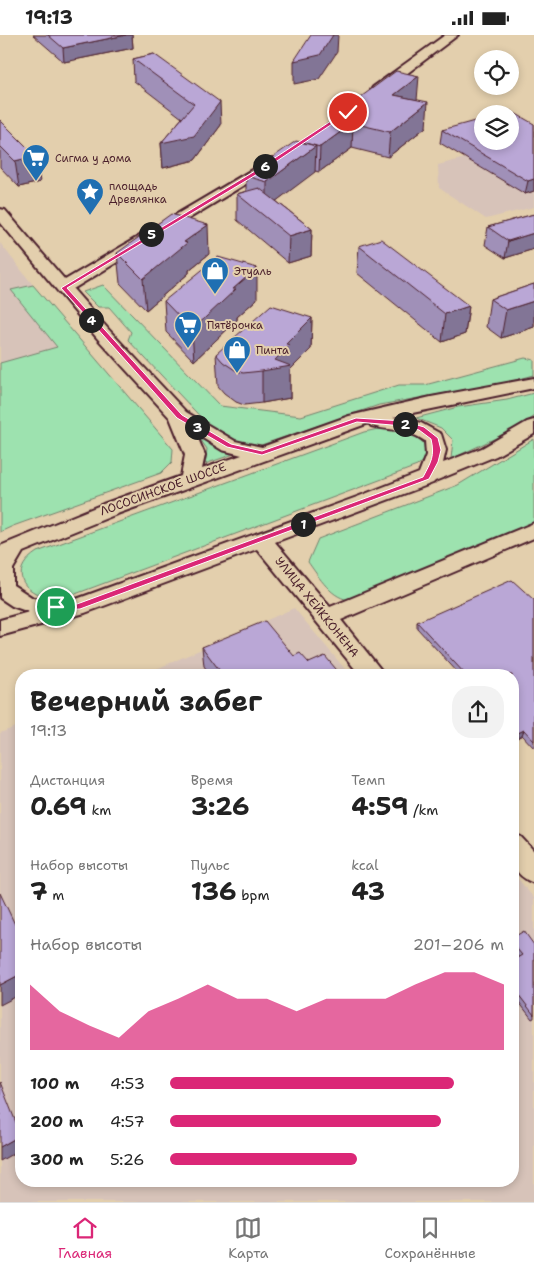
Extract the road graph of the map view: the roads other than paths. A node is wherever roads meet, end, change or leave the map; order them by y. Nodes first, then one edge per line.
1 (452, 35) edge
2 (370, 96) edge
3 (281, 156) edge
4 (0, 214) edge
5 (64, 288) junction
6 (534, 383) edge
7 (179, 416) junction
8 (356, 420) junction
9 (534, 426) edge
10 (262, 453) junction
11 (190, 479) junction
12 (426, 479) junction
13 (534, 530) edge
14 (261, 539) junction
15 (8, 551) edge
16 (77, 607) junction
17 (325, 618) junction
18 (0, 628) edge
19 (367, 669) edge
20 (519, 853) edge
21 (534, 871) edge

1 - 2 street
3 - 5 street
4 - 5 street
5 - 7 street
6 - 8 street, ЛОСОСИНСКОЕ ШОССЕ
7 - 10 street
7 - 11 street
8 - 10 street, ЛОСОСИНСКОЕ ШОССЕ
8 - 12 street
9 - 12 street
10 - 11 street, ЛОСОСИНСКОЕ ШОССЕ
11 - 15 street, ЛОСОСИНСКОЕ ШОССЕ
12 - 14 street
13 - 17 street
14 - 16 street
14 - 17 street, УЛИЦА ХЕЙККОНЕНА
15 - 16 street
16 - 18 street
17 - 19 street, УЛИЦА ХЕЙККОНЕНА
20 - 21 street

